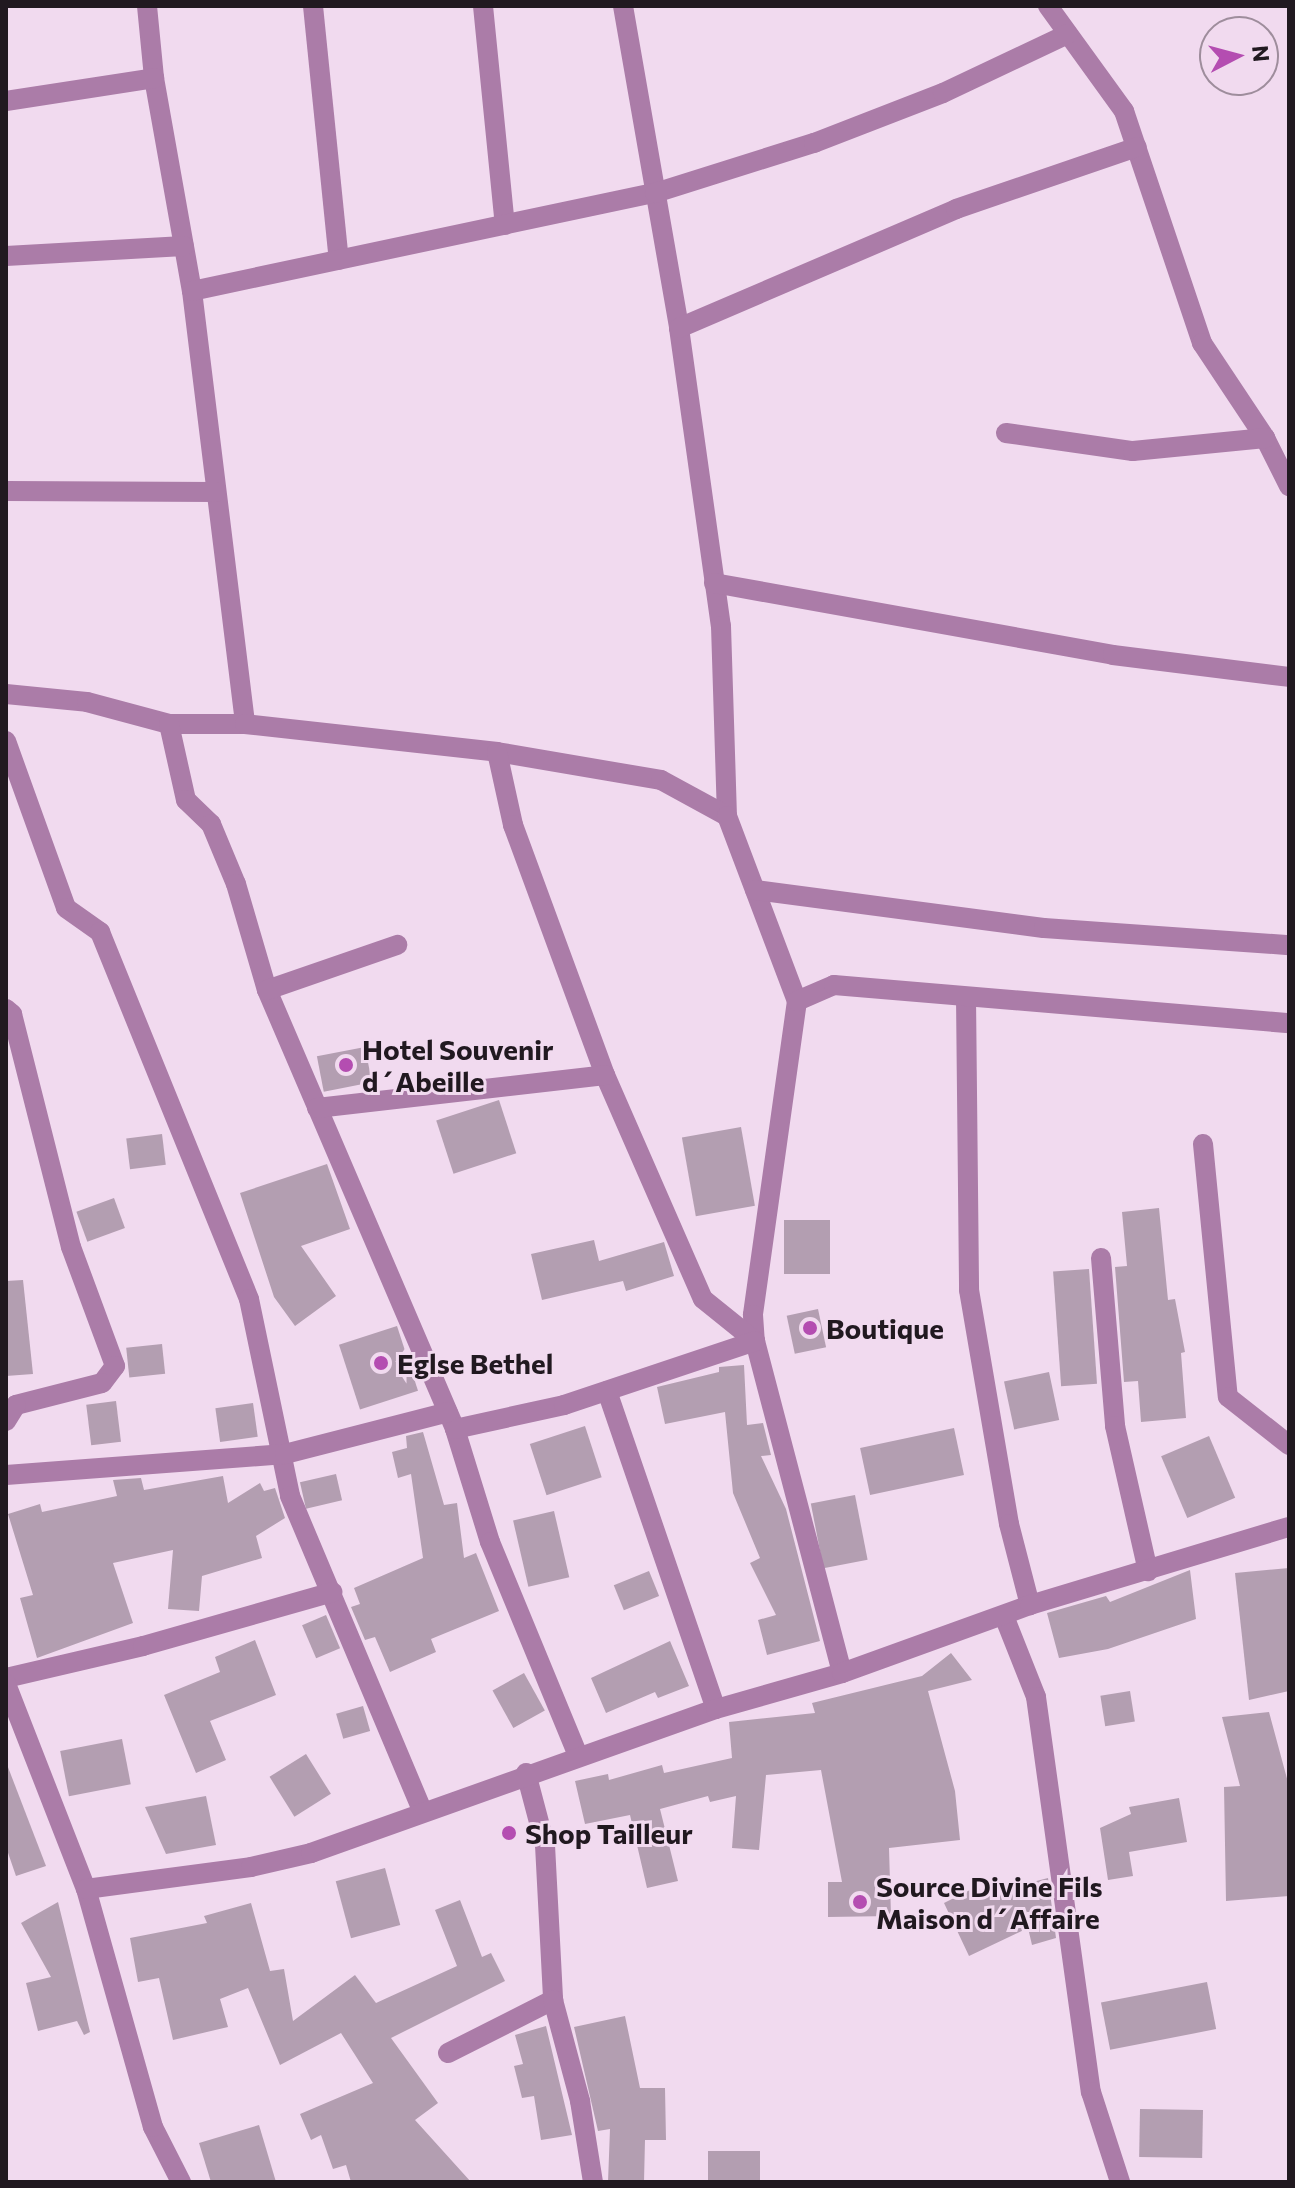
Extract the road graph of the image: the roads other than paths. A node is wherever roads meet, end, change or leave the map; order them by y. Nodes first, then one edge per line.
1 (147, 6) edge
2 (313, 6) edge
3 (483, 6) edge
4 (623, 6) edge
5 (1048, 6) edge
6 (1068, 34) junction
7 (154, 78) junction
8 (6, 101) edge
9 (1137, 147) junction
10 (655, 193) junction
11 (505, 225) junction
12 (184, 246) junction
13 (6, 256) edge
14 (339, 260) junction
15 (192, 291) junction
16 (679, 328) junction
17 (1006, 433) dead end
18 (1265, 438) junction
19 (1289, 486) edge
20 (6, 491) edge
21 (216, 492) junction
22 (714, 583) junction
23 (1289, 677) edge
24 (6, 694) edge
25 (169, 724) junction
26 (245, 724) junction
27 (6, 741) edge
28 (497, 752) junction
29 (727, 816) junction
30 (755, 890) junction
31 (397, 945) dead end
32 (1289, 945) edge
33 (267, 990) junction
34 (966, 997) junction
35 (797, 1001) junction
36 (6, 1009) edge
37 (1289, 1023) edge
38 (605, 1075) junction
39 (317, 1108) junction
40 (1203, 1144) dead end
41 (1101, 1258) dead end
42 (755, 1341) junction
43 (607, 1391) junction
44 (6, 1421) edge
45 (452, 1421) junction
46 (1289, 1445) edge
47 (285, 1454) junction
48 (6, 1475) edge
49 (1289, 1527) edge
50 (1148, 1571) junction
51 (332, 1592) junction
52 (1030, 1605) junction
53 (1004, 1616) junction
54 (842, 1673) junction
55 (6, 1681) edge
56 (716, 1709) junction
57 (12, 1716) edge
58 (578, 1756) junction
59 (526, 1773) junction
60 (422, 1810) junction
61 (86, 1889) junction
62 (553, 2000) junction
63 (448, 2053) dead end
64 (181, 2182) edge
65 (593, 2182) edge
66 (1120, 2182) edge

1 - 7 street
2 - 14 street
3 - 11 street
4 - 10 street
5 - 6 street
6 - 9 street
6 - 10 street
7 - 8 street
7 - 12 street
9 - 16 street
9 - 18 street
10 - 11 street
10 - 16 street
11 - 14 street
12 - 13 street
12 - 15 street
14 - 15 street
15 - 21 street
16 - 22 street
17 - 18 street
18 - 19 street
20 - 21 street
21 - 26 street
22 - 23 street
22 - 29 street
24 - 25 street
25 - 26 street
25 - 33 street
26 - 28 street
27 - 47 street
28 - 29 street
28 - 38 street
29 - 30 street
30 - 32 street
30 - 35 street
31 - 33 street
33 - 39 street
34 - 35 street
34 - 37 street
34 - 52 street
35 - 42 street
36 - 44 street
38 - 39 street
38 - 42 street
39 - 45 street
40 - 46 street
41 - 50 street
42 - 43 street
42 - 54 street
43 - 45 street
43 - 56 street
45 - 47 street
45 - 58 street
47 - 48 street
47 - 51 street
49 - 50 street
50 - 52 street
51 - 55 street
51 - 60 street
52 - 53 street
53 - 54 street
53 - 66 street
54 - 56 street
55 - 57 street
56 - 58 street
57 - 61 street
58 - 59 street
59 - 60 street
59 - 62 street
60 - 61 street
61 - 64 street
62 - 63 street
62 - 65 street

